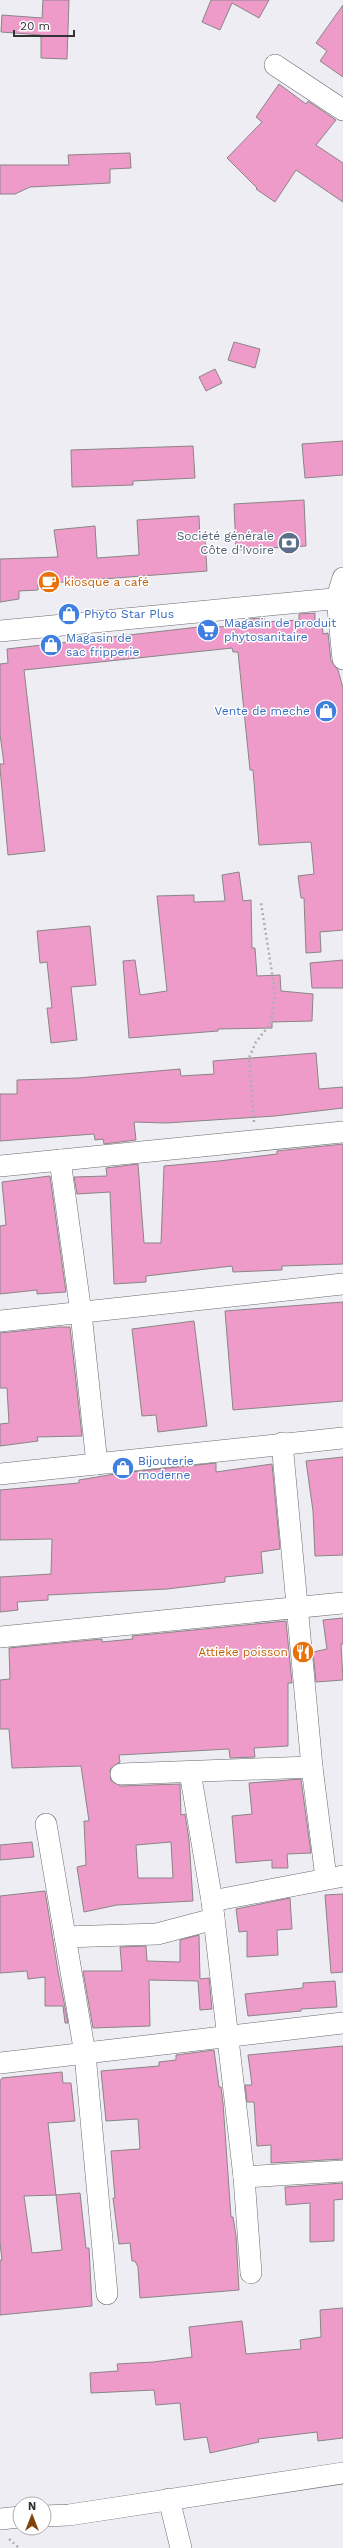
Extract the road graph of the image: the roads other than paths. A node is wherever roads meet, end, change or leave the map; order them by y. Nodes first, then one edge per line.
1 (275, 65) dead end
2 (343, 110) edge
3 (343, 578) edge
4 (340, 598) edge
5 (0, 631) edge
6 (343, 659) edge
7 (343, 1132) edge
8 (60, 1160) junction
9 (0, 1166) edge
10 (343, 1284) edge
11 (82, 1313) junction
12 (0, 1321) edge
13 (343, 1438) edge
14 (282, 1443) junction
15 (97, 1464) junction
16 (0, 1474) edge
17 (343, 1603) edge
18 (299, 1607) junction
19 (0, 1637) edge
20 (312, 1767) junction
21 (190, 1772) junction
22 (121, 1774) dead end
23 (46, 1824) dead end
24 (334, 1877) edge
25 (213, 1910) junction
26 (65, 1937) junction
27 (343, 2023) edge
28 (226, 2037) junction
29 (85, 2054) junction
30 (0, 2063) edge
31 (343, 2171) edge
32 (244, 2177) junction
33 (251, 2273) dead end
34 (106, 2294) dead end
35 (343, 2473) edge
36 (169, 2499) junction
37 (52, 2515) edge
38 (12, 2518) edge
39 (0, 2519) edge
40 (181, 2548) edge

1 - 2 street
3 - 4 street
4 - 5 street
4 - 6 street
7 - 8 street
8 - 9 street
8 - 11 street
10 - 11 street
11 - 12 street
11 - 15 street
13 - 14 street
14 - 15 street
14 - 18 street
15 - 16 street
17 - 18 street
18 - 19 street
18 - 20 street
20 - 21 street
20 - 24 street
21 - 22 street
21 - 25 street
23 - 26 street
24 - 25 street
25 - 26 street
25 - 28 street
26 - 29 street
27 - 28 street
28 - 29 street
28 - 32 street
29 - 30 street
29 - 34 street
31 - 32 street
32 - 33 street
35 - 36 street
36 - 37 street
36 - 40 street
38 - 39 street

